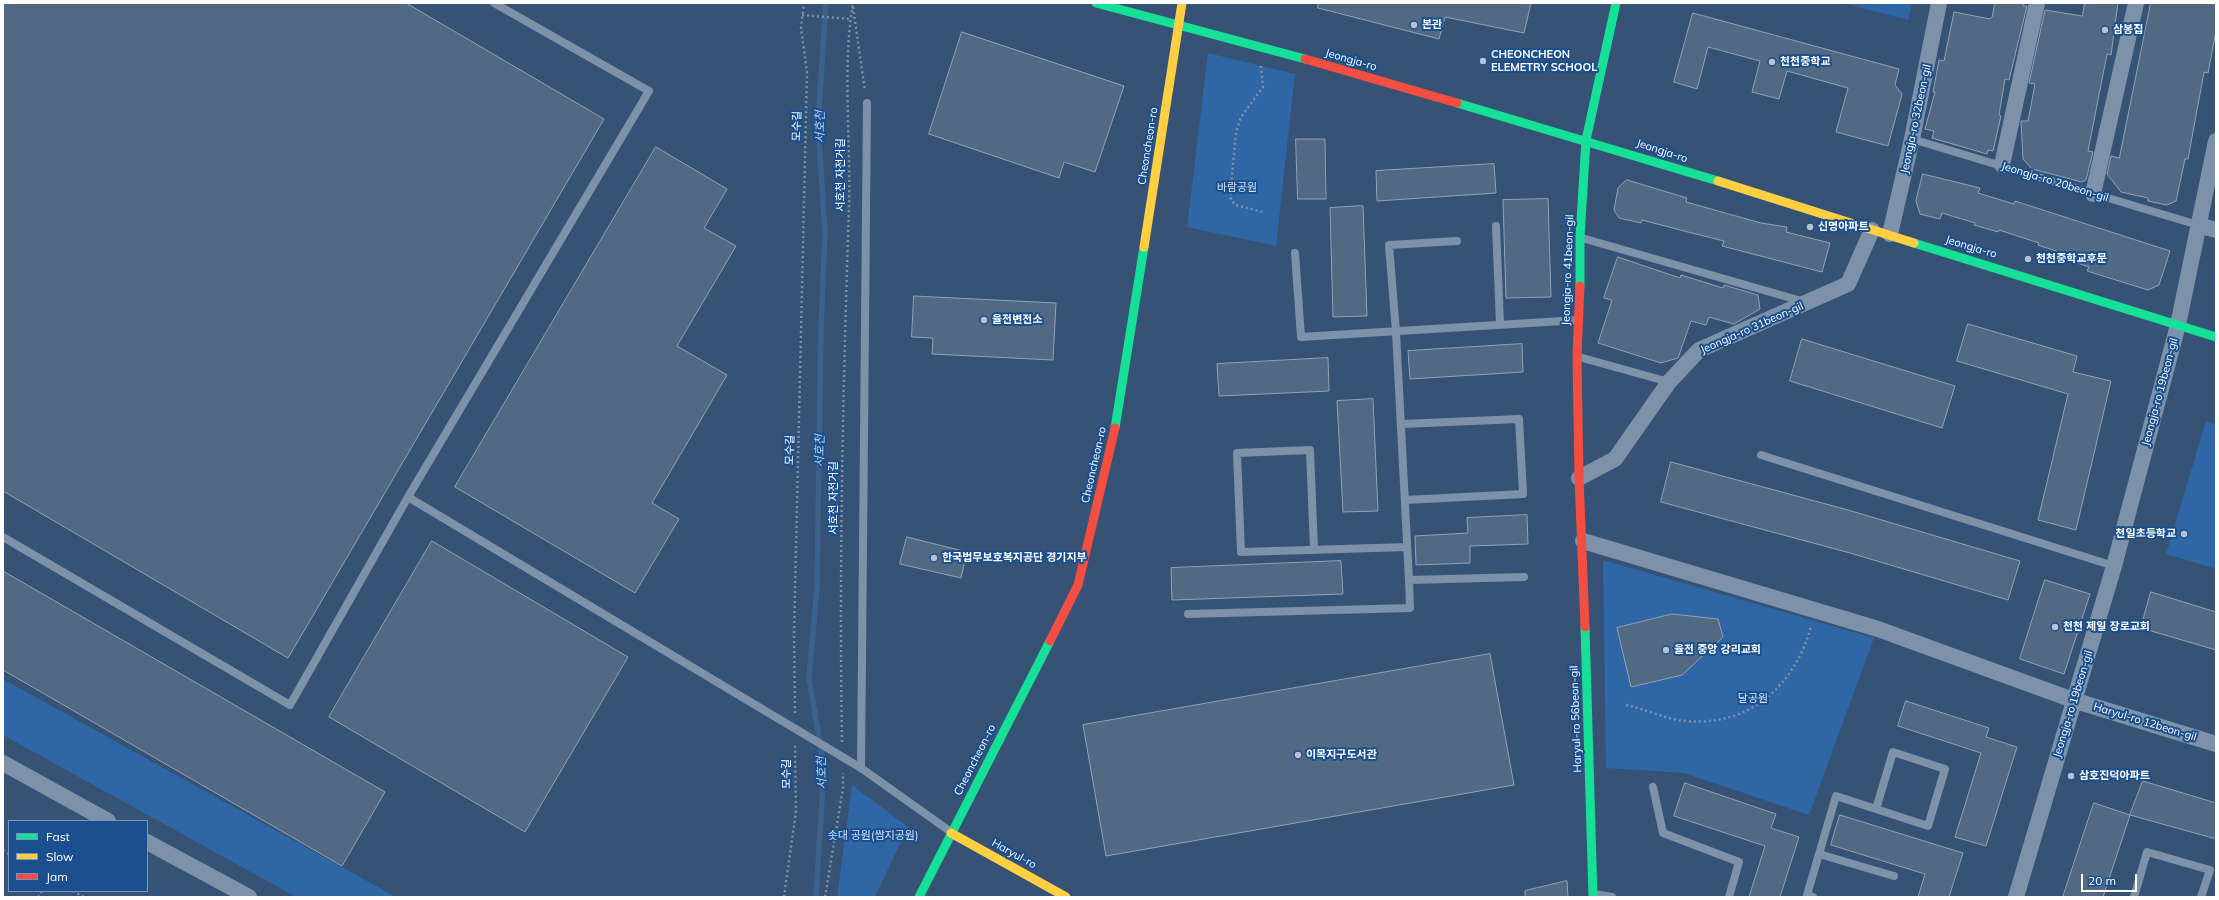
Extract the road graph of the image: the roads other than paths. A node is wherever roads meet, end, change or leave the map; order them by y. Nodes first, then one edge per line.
1 (494, 3) edge
2 (1096, 3) edge
3 (1182, 3) edge
4 (1616, 3) edge
5 (1939, 3) edge
6 (2037, 3) edge
7 (2136, 3) edge
8 (1179, 26) junction
9 (867, 103) road end
10 (1912, 139) junction
11 (1586, 140) junction
12 (2216, 141) edge
13 (2002, 166) junction
14 (2093, 194) junction
15 (2198, 225) junction
16 (1496, 226) dead end
17 (1872, 230) junction
18 (2216, 230) edge
19 (1890, 234) junction
20 (1580, 237) junction
21 (1457, 241) dead end
22 (1295, 253) dead end
23 (1808, 303) junction
24 (1580, 320) junction
25 (1500, 324) junction
26 (2178, 325) junction
27 (1396, 332) junction
28 (2216, 336) edge
29 (1577, 356) junction
30 (1669, 382) junction
31 (1402, 424) junction
32 (1761, 455) dead end
33 (1579, 478) junction
34 (408, 497) junction
35 (1405, 500) junction
36 (3, 537) edge
37 (1583, 541) junction
38 (1407, 547) junction
39 (1314, 550) junction
40 (2114, 566) junction
41 (1524, 577) dead end
42 (1409, 580) junction
43 (1188, 614) dead end
44 (2074, 700) junction
45 (2216, 744) edge
46 (3, 763) edge
47 (861, 768) junction
48 (1652, 787) dead end
49 (1876, 809) junction
50 (106, 820) edge
51 (951, 833) junction
52 (148, 843) edge
53 (1819, 854) junction
54 (1894, 876) dead end
55 (240, 895) edge
56 (1593, 895) edge
57 (919, 897) edge
58 (1066, 897) edge
59 (1612, 897) edge
60 (1729, 897) edge
61 (1813, 897) edge
62 (2016, 897) edge
63 (2134, 897) edge
64 (2201, 897) edge

1 - 34 lane
2 - 8 street, Jeongja-ro
3 - 8 street, Cheoncheon-ro
4 - 11 street, Jeongja-ro 41beon-gil
5 - 10 street, Jeongja-ro 32beon-gil
6 - 13 street
7 - 14 street
8 - 11 street, Jeongja-ro
8 - 51 street, Cheoncheon-ro
9 - 47 lane
10 - 13 lane, Jeongja-ro 20beon-gil
10 - 19 street, Jeongja-ro 32beon-gil
11 - 17 street, Jeongja-ro
11 - 20 street, Jeongja-ro 41beon-gil
12 - 15 street
13 - 14 lane, Jeongja-ro 20beon-gil
14 - 15 lane, Jeongja-ro 20beon-gil
15 - 18 street
15 - 26 street
16 - 25 lane
17 - 19 street, Jeongja-ro
17 - 23 street, Jeongja-ro 31beon-gil
19 - 26 street, Jeongja-ro
20 - 23 lane
20 - 24 street, Jeongja-ro 41beon-gil
21 - 27 lane
22 - 27 lane
23 - 30 street, Jeongja-ro 31beon-gil
24 - 25 lane
24 - 29 street, Jeongja-ro 41beon-gil
25 - 27 lane
26 - 28 street, Jeongja-ro
26 - 40 street, Jeongja-ro 19beon-gil
27 - 31 lane
29 - 30 lane
29 - 33 street, Jeongja-ro 41beon-gil
30 - 33 street, Jeongja-ro 31beon-gil
31 - 35 lane
31 - 35 lane
32 - 40 lane
33 - 37 street, Jeongja-ro 41beon-gil
34 - 36 lane
34 - 47 lane, bridge
35 - 38 lane
37 - 44 street, Haryul-ro 12beon-gil
37 - 56 street, Haryul-ro 56beon-gil
38 - 39 lane
38 - 42 lane
39 - 39 lane
40 - 44 street, Jeongja-ro 19beon-gil
41 - 42 lane
42 - 43 lane
44 - 45 street, Haryul-ro 12beon-gil
44 - 62 street, Jeongja-ro 19beon-gil
46 - 50 street
47 - 51 lane
48 - 60 lane
49 - 49 lane
49 - 53 lane
51 - 57 street, Cheoncheon-ro
51 - 58 street, Haryul-ro
52 - 55 street
53 - 54 lane
53 - 61 lane
56 - 59 lane
63 - 64 lane

